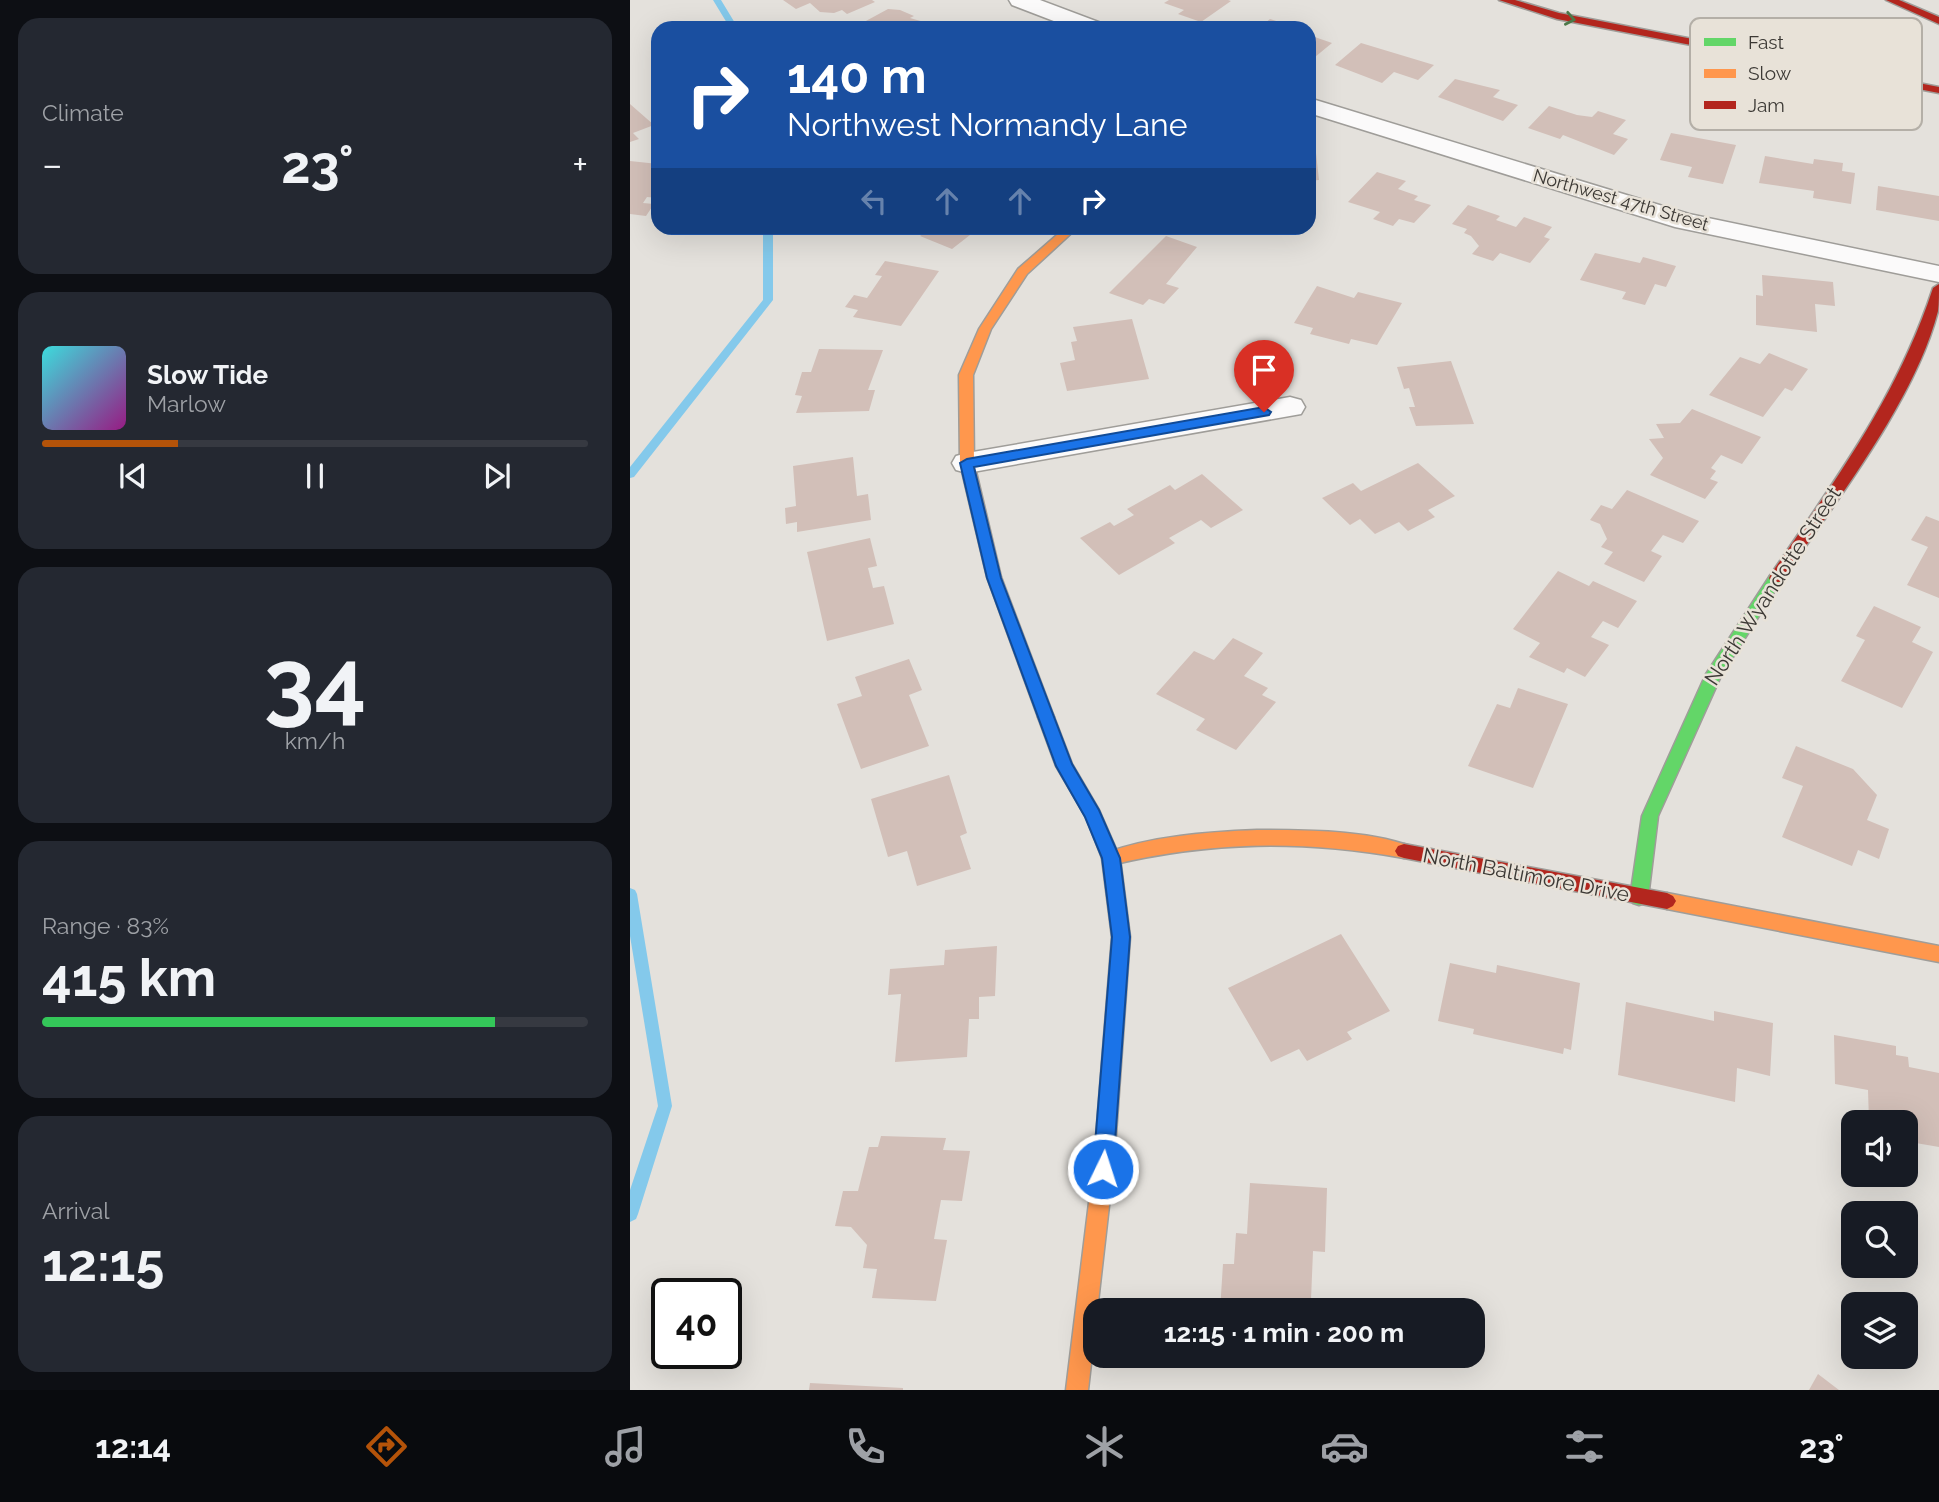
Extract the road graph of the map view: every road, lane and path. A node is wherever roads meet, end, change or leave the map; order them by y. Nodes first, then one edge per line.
1 (1020, 0) edge
2 (1504, 0) edge
3 (1891, 0) edge
4 (1939, 20) edge
5 (1075, 21) edge
6 (1690, 42) edge
7 (1316, 106) edge
8 (1063, 235) edge
9 (1939, 274) edge
10 (1939, 288) edge
11 (1290, 407) dead end
12 (967, 463) junction
13 (1111, 858) junction
14 (1639, 898) junction
15 (1939, 954) edge
16 (1077, 1390) edge

1 - 5 street
2 -> 6 main road
3 - 4 main road
7 - 9 street, Northwest 47th Street
8 - 12 main road
10 - 14 main road, North Wyandotte Street
11 - 12 street
12 - 13 main road
13 - 14 main road, North Baltimore Drive
13 - 16 main road
14 - 15 main road, North Baltimore Drive

